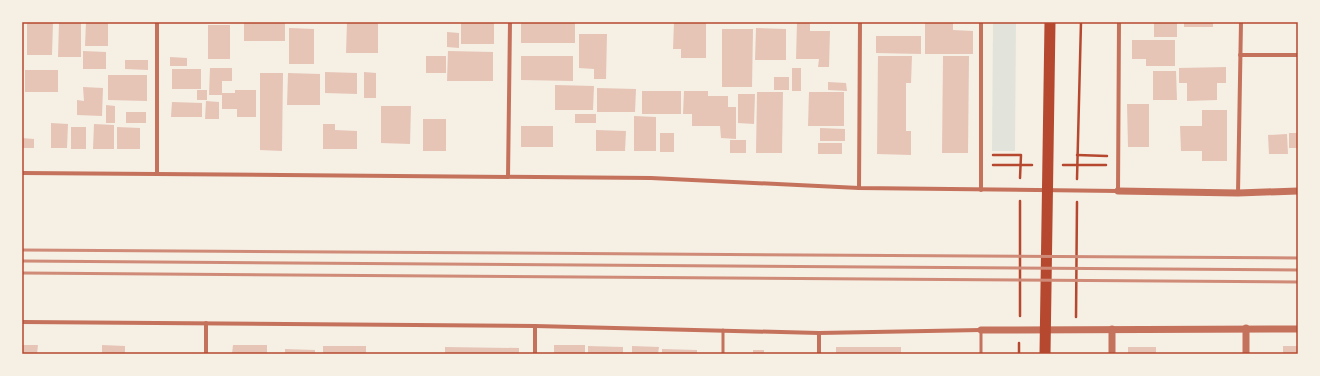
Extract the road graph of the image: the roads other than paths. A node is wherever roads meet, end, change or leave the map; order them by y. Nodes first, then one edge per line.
1 (158, 22) edge
2 (510, 22) edge
3 (860, 22) edge
4 (982, 22) edge
5 (1050, 22) edge
6 (1119, 22) edge
7 (1241, 22) edge
8 (1240, 55) junction
9 (1298, 55) edge
10 (22, 173) edge
11 (156, 174) junction
12 (508, 177) junction
13 (859, 188) junction
14 (981, 190) junction
15 (1118, 191) junction
16 (1298, 192) edge
17 (1238, 193) junction
18 (22, 322) edge
19 (206, 323) junction
20 (535, 326) junction
21 (1246, 328) junction
22 (1112, 329) junction
23 (1298, 329) edge
24 (723, 330) junction
25 (981, 330) junction
26 (819, 332) junction
27 (1045, 350) edge
28 (206, 354) edge
29 (535, 354) edge
30 (723, 354) edge
31 (819, 354) edge
32 (981, 354) edge
33 (1112, 354) edge
34 (1246, 354) edge

1 - 11 street
2 - 12 street
3 - 13 street
4 - 14 street
5 - 27 highway
6 - 15 street
7 - 8 street
8 - 9 street
8 - 17 street
10 - 11 street
11 - 12 street
12 - 13 street
13 - 14 street
14 - 15 street
15 - 17 street
16 - 17 street
18 - 19 street
19 - 20 street
19 - 28 street
20 - 24 street
20 - 29 street
21 - 22 street
21 - 23 street
21 - 34 street
22 - 25 street
22 - 33 street
24 - 26 street
24 - 30 lane
25 - 26 street
25 - 32 lane
26 - 31 street

